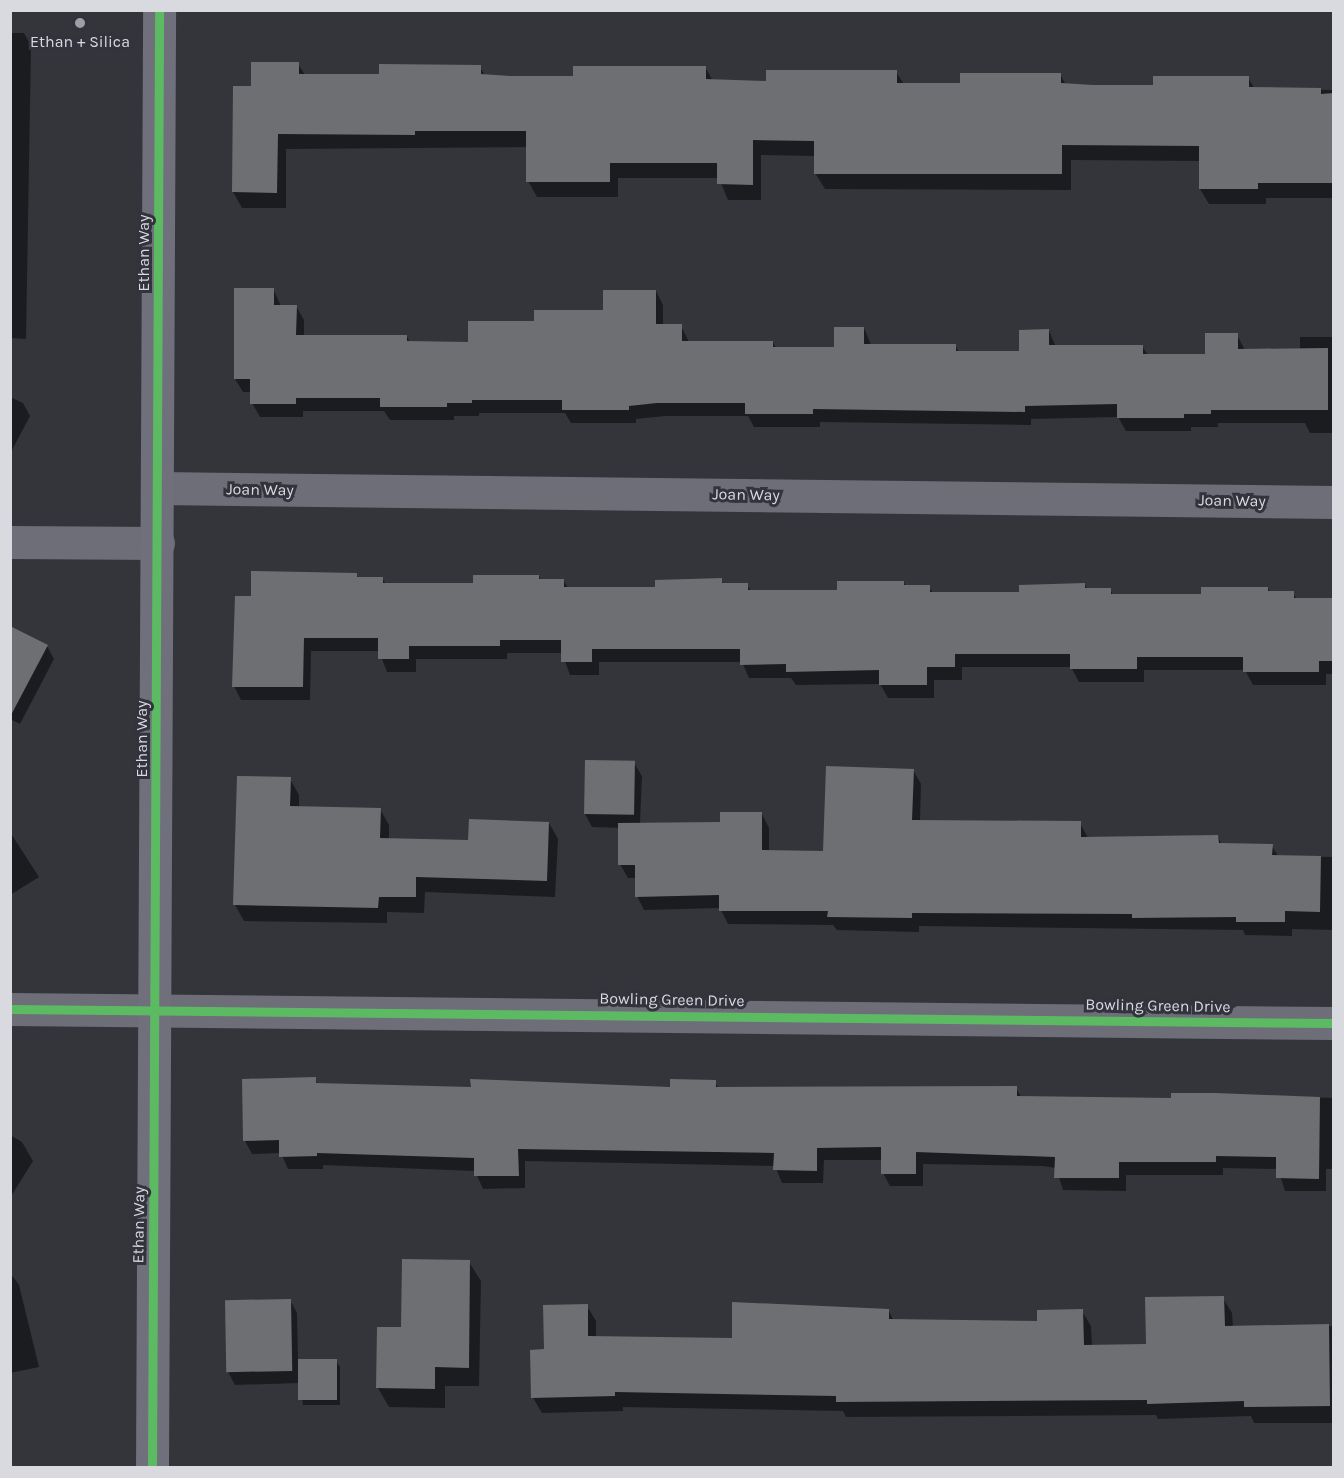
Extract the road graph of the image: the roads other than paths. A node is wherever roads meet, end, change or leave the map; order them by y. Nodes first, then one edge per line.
1 (159, 10) edge
2 (158, 488) junction
3 (1334, 502) edge
4 (10, 542) edge
5 (158, 543) junction
6 (10, 1009) edge
7 (157, 1009) junction
8 (1334, 1023) edge
9 (152, 1467) edge

1 - 2 street, Ethan Way
2 - 3 street, Joan Way
2 - 5 street, Ethan Way
4 - 5 street
5 - 7 street, Ethan Way
6 - 7 street, Bowling Green Drive
7 - 8 street, Bowling Green Drive
7 - 9 street, Ethan Way

